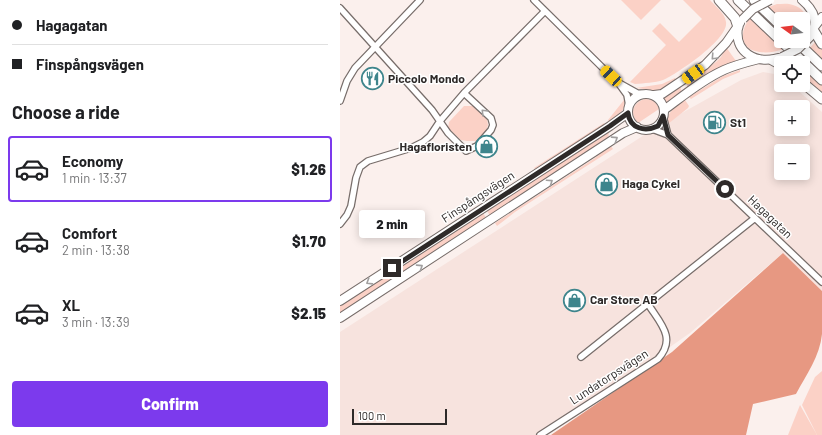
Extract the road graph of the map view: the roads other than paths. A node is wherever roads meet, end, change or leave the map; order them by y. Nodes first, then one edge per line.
1 (420, 0) edge
2 (534, 0) edge
3 (719, 0) edge
4 (738, 0) edge
5 (754, 0) edge
6 (770, 0) edge
7 (802, 0) edge
8 (340, 8) edge
9 (545, 11) junction
10 (822, 17) edge
11 (774, 19) edge
12 (740, 23) junction
13 (813, 31) junction
14 (774, 34) edge
15 (822, 44) edge
16 (376, 47) junction
17 (788, 48) edge
18 (803, 48) edge
19 (786, 56) edge
20 (759, 59) junction
21 (774, 61) edge
22 (822, 66) edge
23 (822, 80) edge
24 (615, 81) junction
25 (810, 89) edge
26 (464, 93) junction
27 (650, 95) junction
28 (822, 99) edge
29 (340, 101) edge
30 (629, 109) junction
31 (664, 113) junction
32 (440, 121) junction
33 (637, 127) junction
34 (652, 129) junction
35 (668, 135) junction
36 (756, 218) junction
37 (340, 224) edge
38 (822, 282) edge
39 (340, 301) edge
40 (648, 304) junction
41 (340, 318) edge
42 (581, 357) dead end
43 (540, 435) edge

1 - 16 street
2 - 9 street
3 - 12 highway
4 - 14 highway
5 - 11 highway
6 - 12 main road, bridge
7 - 13 main road
8 - 16 street
9 - 24 street
9 - 26 street
10 - 13 main road
12 - 20 main road
12 -> 27 main road
13 - 15 highway
13 - 19 main road, bridge
16 - 29 street
16 - 32 street
17 - 23 highway
18 - 22 highway
20 - 21 main road
20 - 31 main road
24 - 27 street
24 - 30 street
25 - 28 highway
26 - 32 street
32 -> 26 street
27 - 30 main road
27 - 31 main road
30 - 33 main road
30 -> 39 main road, Finspångsvägen
31 - 34 main road
31 - 35 street
32 - 37 street
33 - 34 main road
41 -> 33 main road
34 - 35 street, Hagagatan
35 - 36 street, Hagagatan
36 - 38 street, Hagagatan
36 - 40 street
40 - 42 street
40 - 43 street, Lundatorpsvägen

